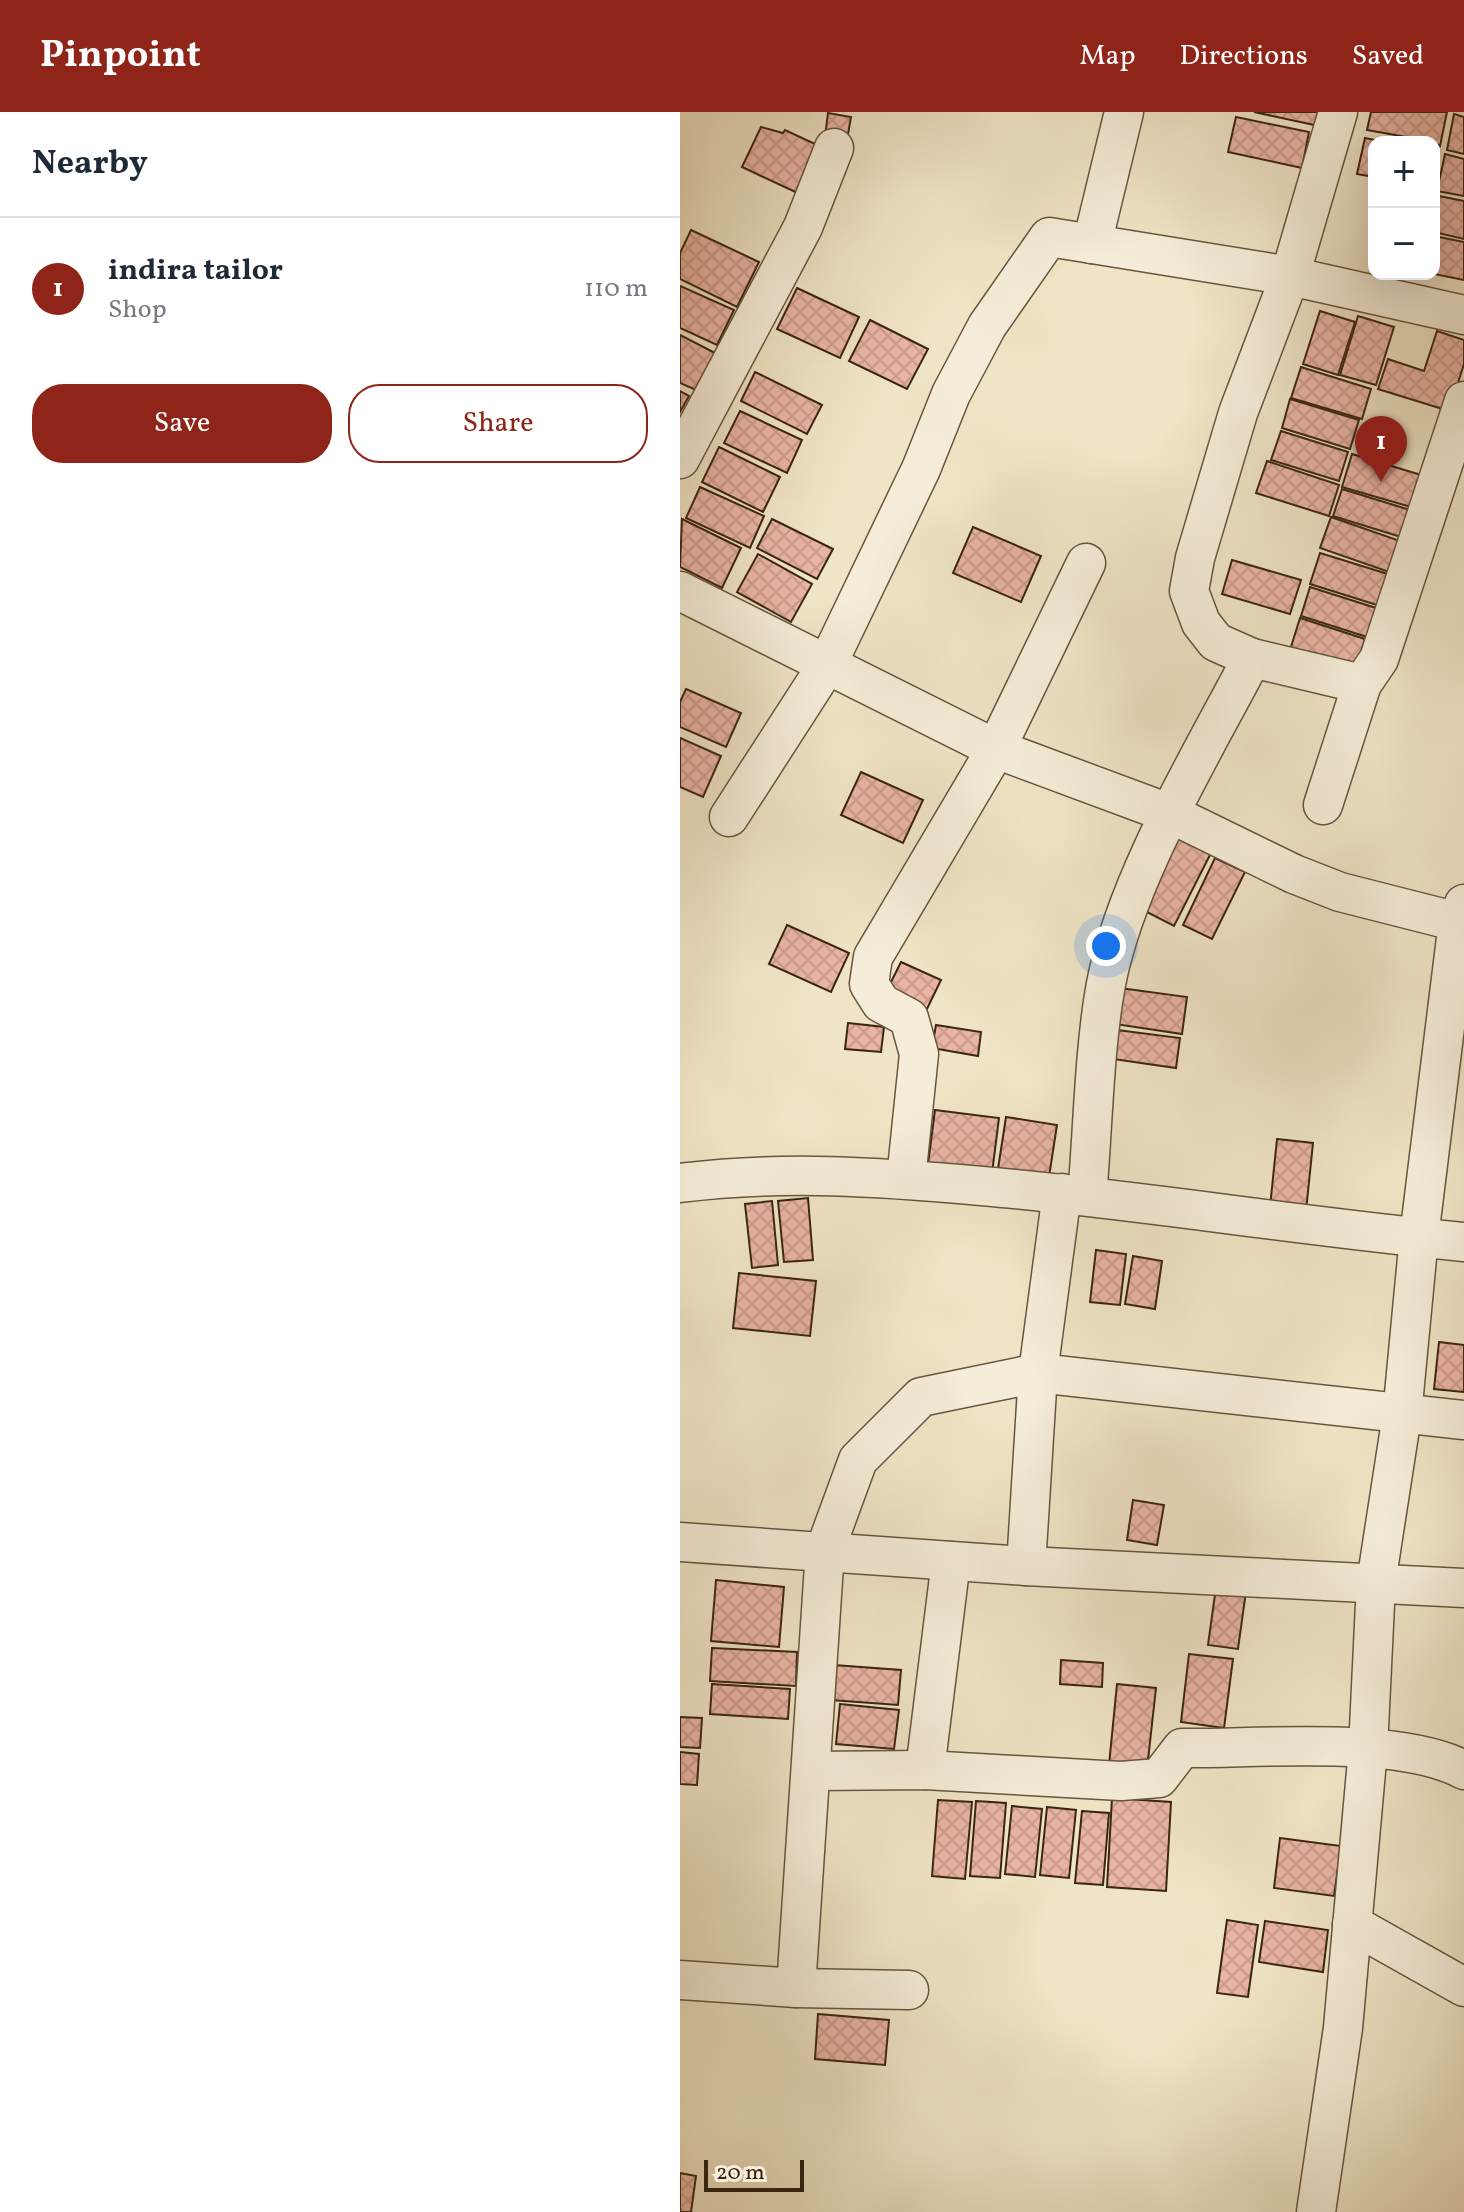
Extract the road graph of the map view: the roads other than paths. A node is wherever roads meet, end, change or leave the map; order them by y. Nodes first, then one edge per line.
1 (1124, 112) edge
2 (1338, 112) edge
3 (834, 148) dead end
4 (1092, 244) junction
5 (1290, 276) junction
6 (1464, 315) edge
7 (1464, 401) edge
8 (680, 459) edge
9 (1086, 563) dead end
10 (680, 591) edge
11 (1252, 658) junction
12 (827, 665) junction
13 (1362, 684) junction
14 (996, 749) junction
15 (1323, 805) dead end
16 (1171, 814) junction
17 (729, 817) dead end
18 (1461, 913) edge
19 (906, 1179) junction
20 (680, 1183) edge
21 (1074, 1194) junction
22 (1419, 1237) junction
23 (1464, 1242) edge
24 (1038, 1373) junction
25 (1402, 1415) junction
26 (1464, 1420) edge
27 (680, 1542) edge
28 (825, 1550) junction
29 (951, 1561) junction
30 (1026, 1566) junction
31 (1376, 1583) junction
32 (1464, 1588) edge
33 (1368, 1749) junction
34 (925, 1770) junction
35 (1464, 1770) edge
36 (812, 1771) junction
37 (1352, 1924) junction
38 (680, 1980) edge
39 (1464, 1987) edge
40 (796, 1988) junction
41 (909, 1990) dead end
42 (1316, 2212) edge

1 - 4 street
2 - 5 street
3 - 8 street
4 - 5 street
4 - 12 street
5 - 6 street
5 - 11 street
7 - 13 street
9 - 14 street
10 - 12 street
11 - 13 street
11 - 16 street
12 - 14 street
12 - 17 street
13 - 15 street
14 - 16 street
14 - 19 street
16 - 18 street
16 - 21 street
18 - 22 street
19 - 20 street
19 - 21 street
21 - 22 street
21 - 24 street
22 - 23 street
22 - 25 street
24 - 25 street
24 - 28 street
24 - 30 street
25 - 26 street
25 - 31 street
27 - 28 street
28 - 29 street
28 - 36 street
29 - 30 street
29 - 34 street
30 - 31 street
31 - 32 street
31 - 33 street
33 - 34 street
33 - 35 street
33 - 37 street
34 - 36 street
36 - 40 street
37 - 39 street
37 - 42 street
38 - 40 street
40 - 41 street

